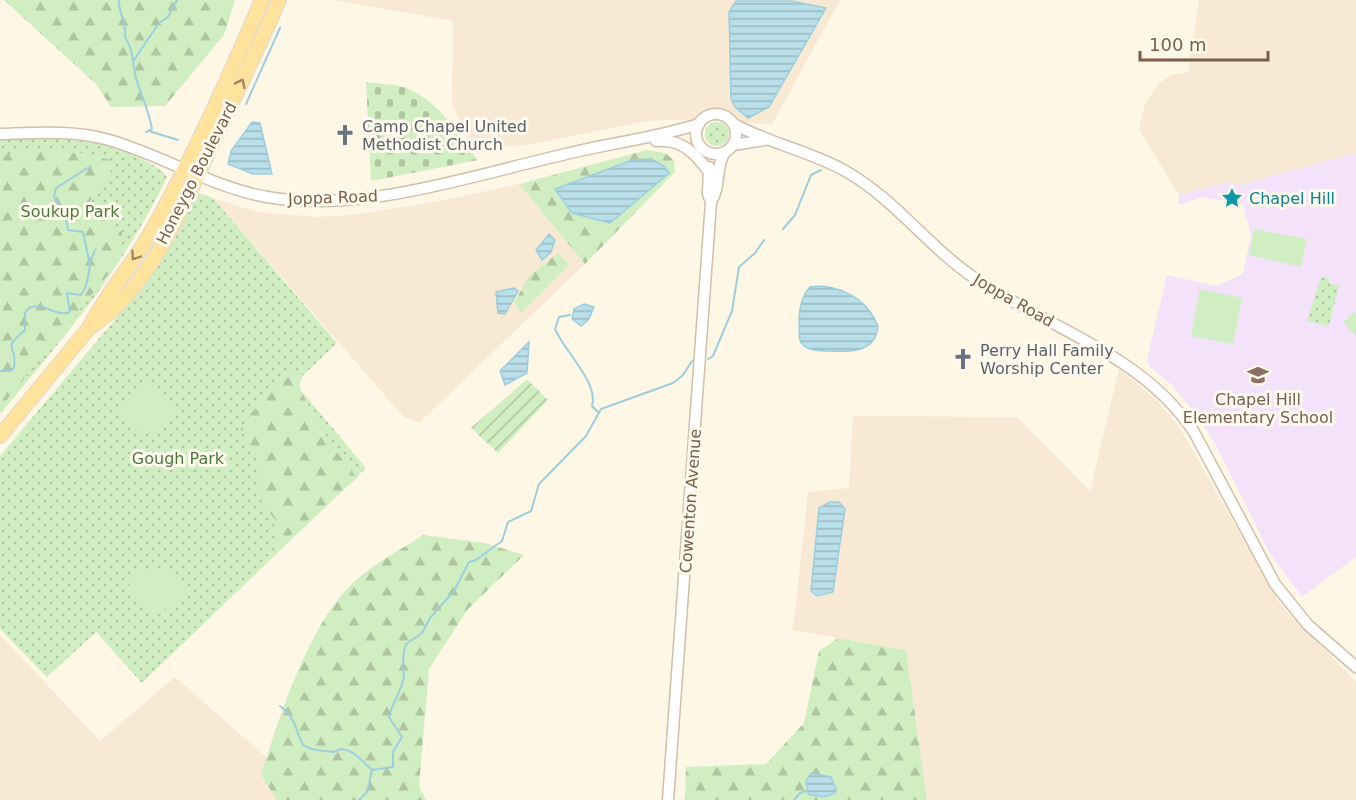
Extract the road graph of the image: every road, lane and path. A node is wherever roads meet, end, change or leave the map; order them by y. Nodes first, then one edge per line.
1 (262, 0) edge
2 (279, 0) edge
3 (699, 124) junction
4 (734, 124) junction
5 (670, 133) junction
6 (0, 134) edge
7 (629, 140) junction
8 (765, 140) junction
9 (698, 141) junction
10 (729, 148) junction
11 (706, 151) junction
12 (184, 168) junction
13 (709, 172) junction
14 (198, 174) junction
15 (711, 202) junction
16 (88, 328) junction
17 (0, 436) edge
18 (1356, 667) edge
19 (668, 800) edge

1 - 12 main road, Honeygo Boulevard
14 -> 2 main road, Honeygo Boulevard
3 - 4 street, Joppa Road
3 - 5 street, Joppa Road
3 - 9 street
4 - 8 street, Joppa Road
4 - 10 street
5 - 7 street, Joppa Road
5 - 9 street, Joppa Road
6 - 12 street, Joppa Road
7 - 13 street
7 - 14 street, Joppa Road
8 - 10 street, Joppa Road
8 - 18 street, Joppa Road
9 - 11 street
10 - 11 street, Joppa Road
10 - 15 street, Cowenton Avenue
11 - 13 street, Cowenton Avenue
12 - 14 street, Joppa Road
12 -> 16 main road, Honeygo Boulevard
13 - 15 street, Cowenton Avenue
14 - 16 main road, Honeygo Boulevard
15 - 19 street, Cowenton Avenue
16 - 17 main road, Honeygo Boulevard

